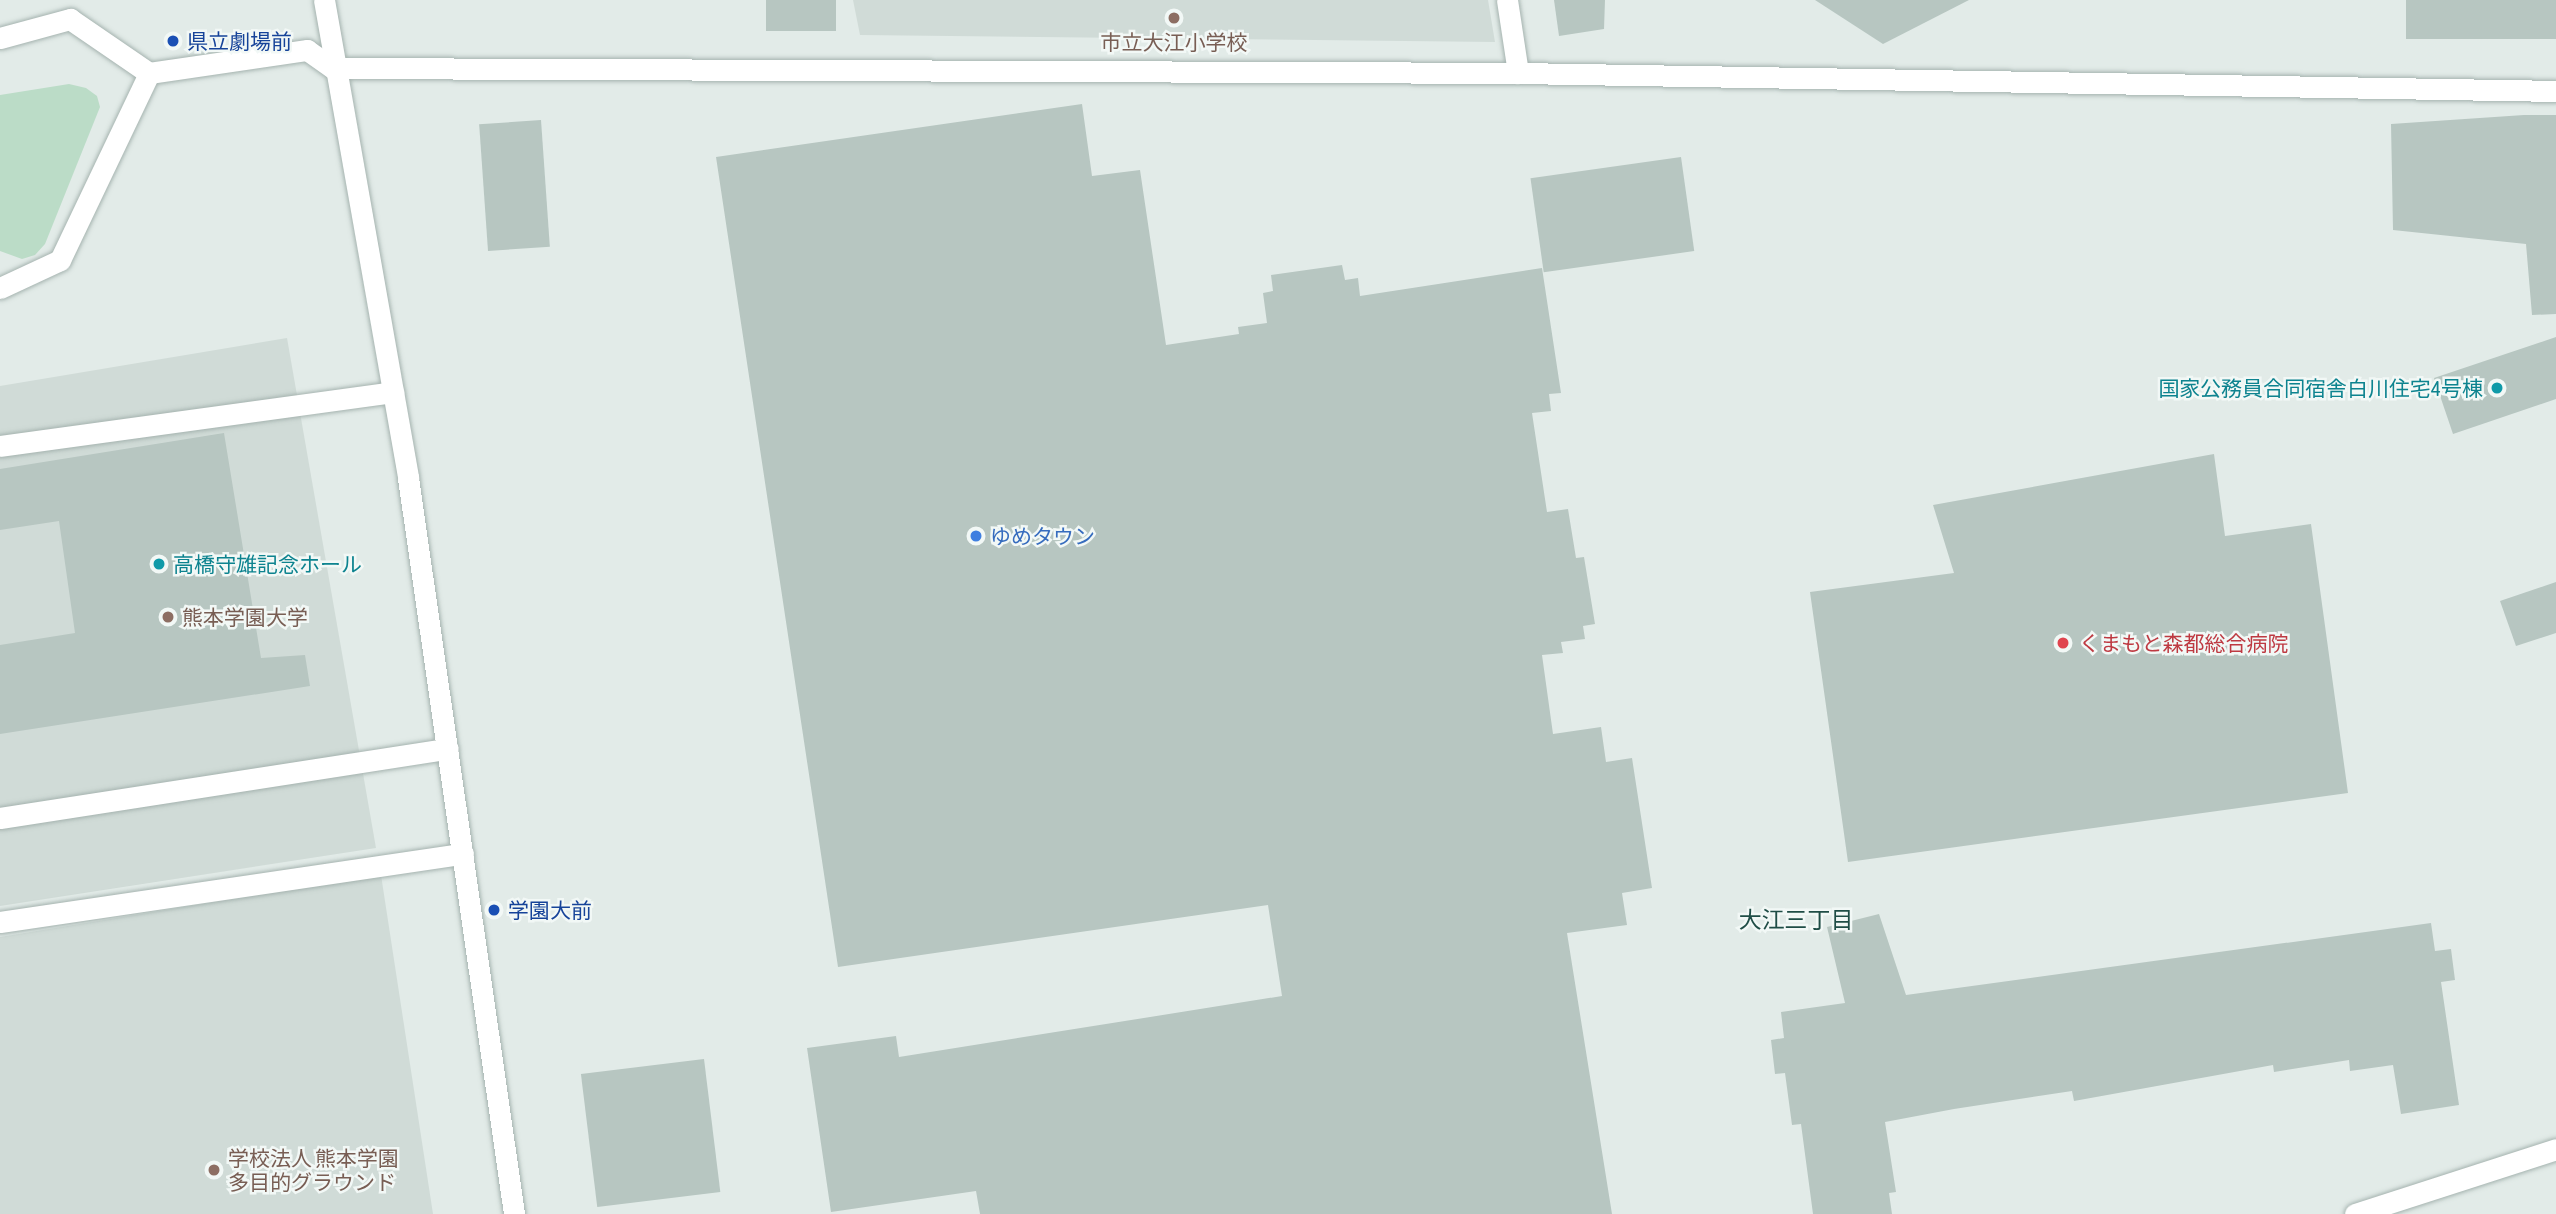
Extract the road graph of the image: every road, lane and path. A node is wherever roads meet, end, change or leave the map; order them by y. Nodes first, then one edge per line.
1 (324, 0) edge
2 (1507, 0) edge
3 (0, 38) edge
4 (333, 68) junction
5 (149, 73) junction
6 (1518, 73) junction
7 (2556, 91) edge
8 (0, 269) edge
9 (20, 279) junction
10 (0, 288) edge
11 (393, 392) junction
12 (0, 446) edge
13 (448, 749) junction
14 (0, 818) edge
15 (463, 854) junction
16 (0, 922) edge
17 (2556, 1149) edge
18 (514, 1214) edge
19 (2355, 1214) edge

1 - 4 street
2 - 6 street
3 - 5 street
4 - 5 street
4 - 6 street
4 - 11 street
5 - 9 street
6 - 7 street
8 - 9 street
9 - 10 street
11 - 12 street
11 - 13 street
13 - 14 street
13 - 15 street
15 - 16 street
15 - 18 street
17 - 19 street

